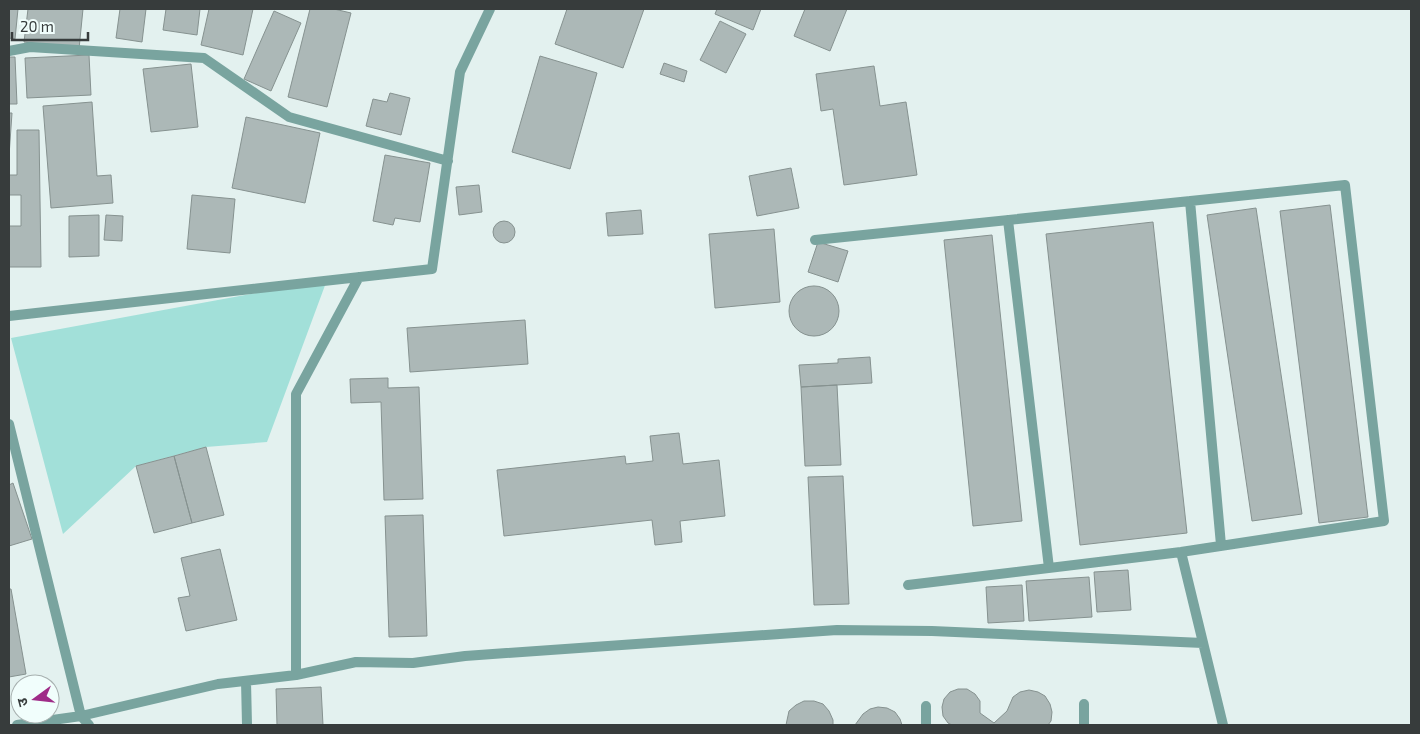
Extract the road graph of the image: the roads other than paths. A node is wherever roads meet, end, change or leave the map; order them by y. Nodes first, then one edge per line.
1 (490, 9) edge
2 (9, 52) edge
3 (448, 161) junction
4 (1190, 201) junction
5 (1008, 220) junction
6 (816, 240) dead end
7 (359, 277) junction
8 (9, 316) edge
9 (9, 424) edge
10 (1221, 545) junction
11 (1181, 552) junction
12 (1049, 568) junction
13 (908, 585) dead end
14 (1203, 643) junction
15 (296, 675) junction
16 (246, 681) junction
17 (1084, 704) dead end
18 (926, 706) dead end
19 (81, 716) junction
20 (17, 725) edge
21 (89, 725) edge
22 (246, 725) edge
23 (926, 725) edge
24 (1084, 725) edge
25 (1224, 725) edge

1 - 3 street
2 - 3 street
3 - 7 street
4 - 5 street
4 - 10 street
4 - 10 street
5 - 6 street
5 - 12 street
7 - 8 street
7 - 15 street
9 - 19 street
10 - 11 street
11 - 12 street
11 - 14 street
12 - 13 street
14 - 15 street
14 - 25 street
15 - 16 street
16 - 19 street
16 - 22 street
17 - 24 street
18 - 23 street
19 - 20 street
19 - 21 street

